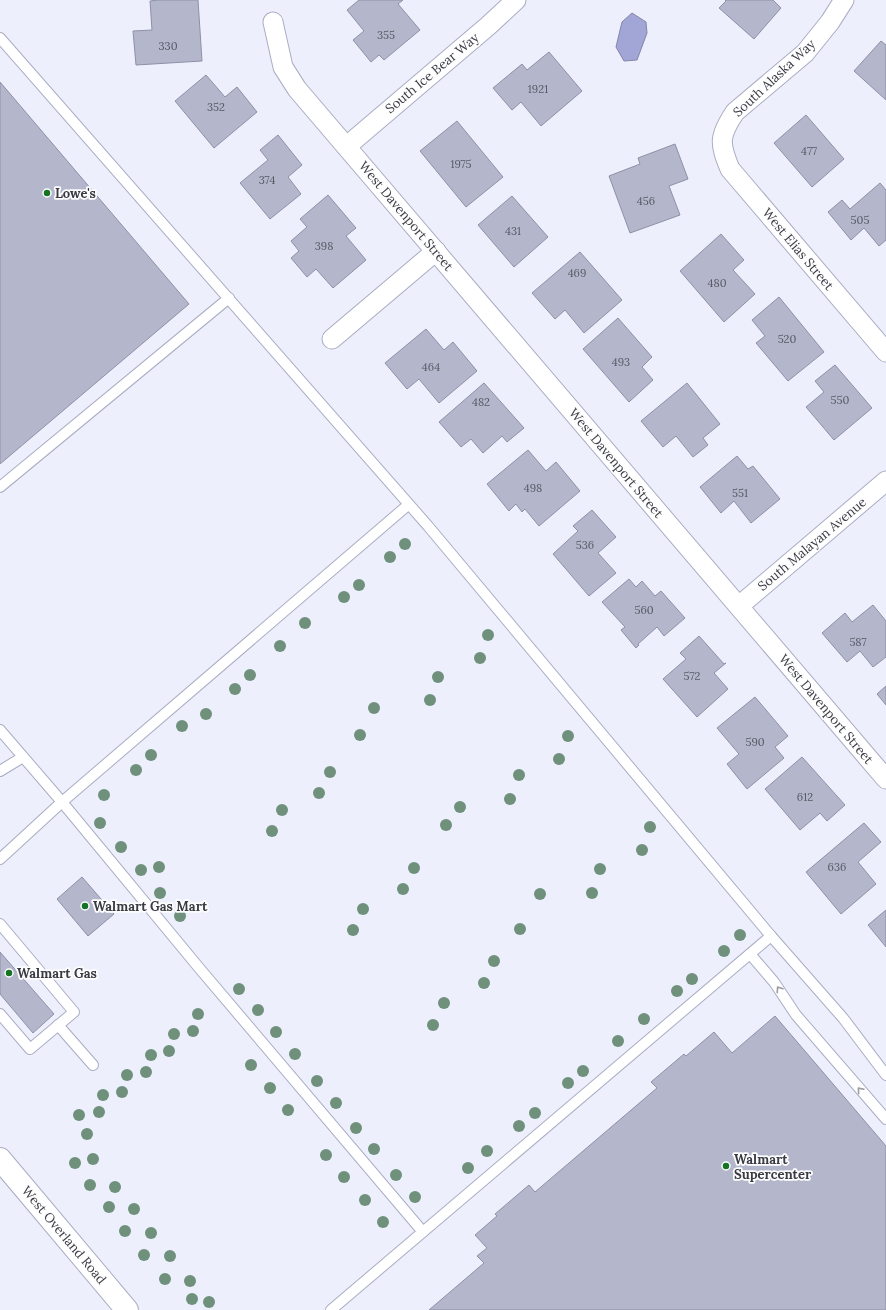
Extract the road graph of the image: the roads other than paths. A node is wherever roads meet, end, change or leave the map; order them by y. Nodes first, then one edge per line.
1 (516, 0) edge
2 (844, 0) edge
3 (273, 22) dead end
4 (0, 38) edge
5 (721, 139) joint
6 (346, 146) junction
7 (436, 251) junction
8 (229, 298) junction
9 (332, 339) dead end
10 (886, 352) edge
11 (886, 481) edge
12 (0, 487) edge
13 (408, 505) junction
14 (739, 606) junction
15 (0, 730) edge
16 (24, 757) junction
17 (0, 771) edge
18 (886, 779) edge
19 (62, 802) junction
20 (0, 859) edge
21 (0, 924) edge
22 (771, 936) junction
23 (750, 954) junction
24 (0, 1014) edge
25 (58, 1025) junction
26 (93, 1065) dead end
27 (886, 1075) edge
28 (886, 1119) edge
29 (0, 1160) edge
30 (423, 1232) junction
31 (127, 1310) edge
32 (331, 1310) edge

1 - 6 street, South Ice Bear Way
2 - 5 street, South Alaska Way
3 - 6 street, West Davenport Street
4 - 8 lane
5 - 10 street, West Elias Street
6 - 7 street, West Davenport Street
7 - 9 street
7 - 14 street, West Davenport Street
8 - 12 lane
8 - 13 lane
11 - 14 street, South Malayan Avenue
13 - 19 lane
13 - 22 lane
14 - 18 street, West Davenport Street
15 - 16 lane
16 - 17 lane
16 - 19 lane
19 - 20 lane
19 - 30 lane
21 - 25 lane
22 - 23 lane
22 - 27 lane
28 -> 23 lane
23 - 30 lane
24 - 25 lane
25 - 26 lane
29 - 31 street, West Overland Road
30 - 32 lane

